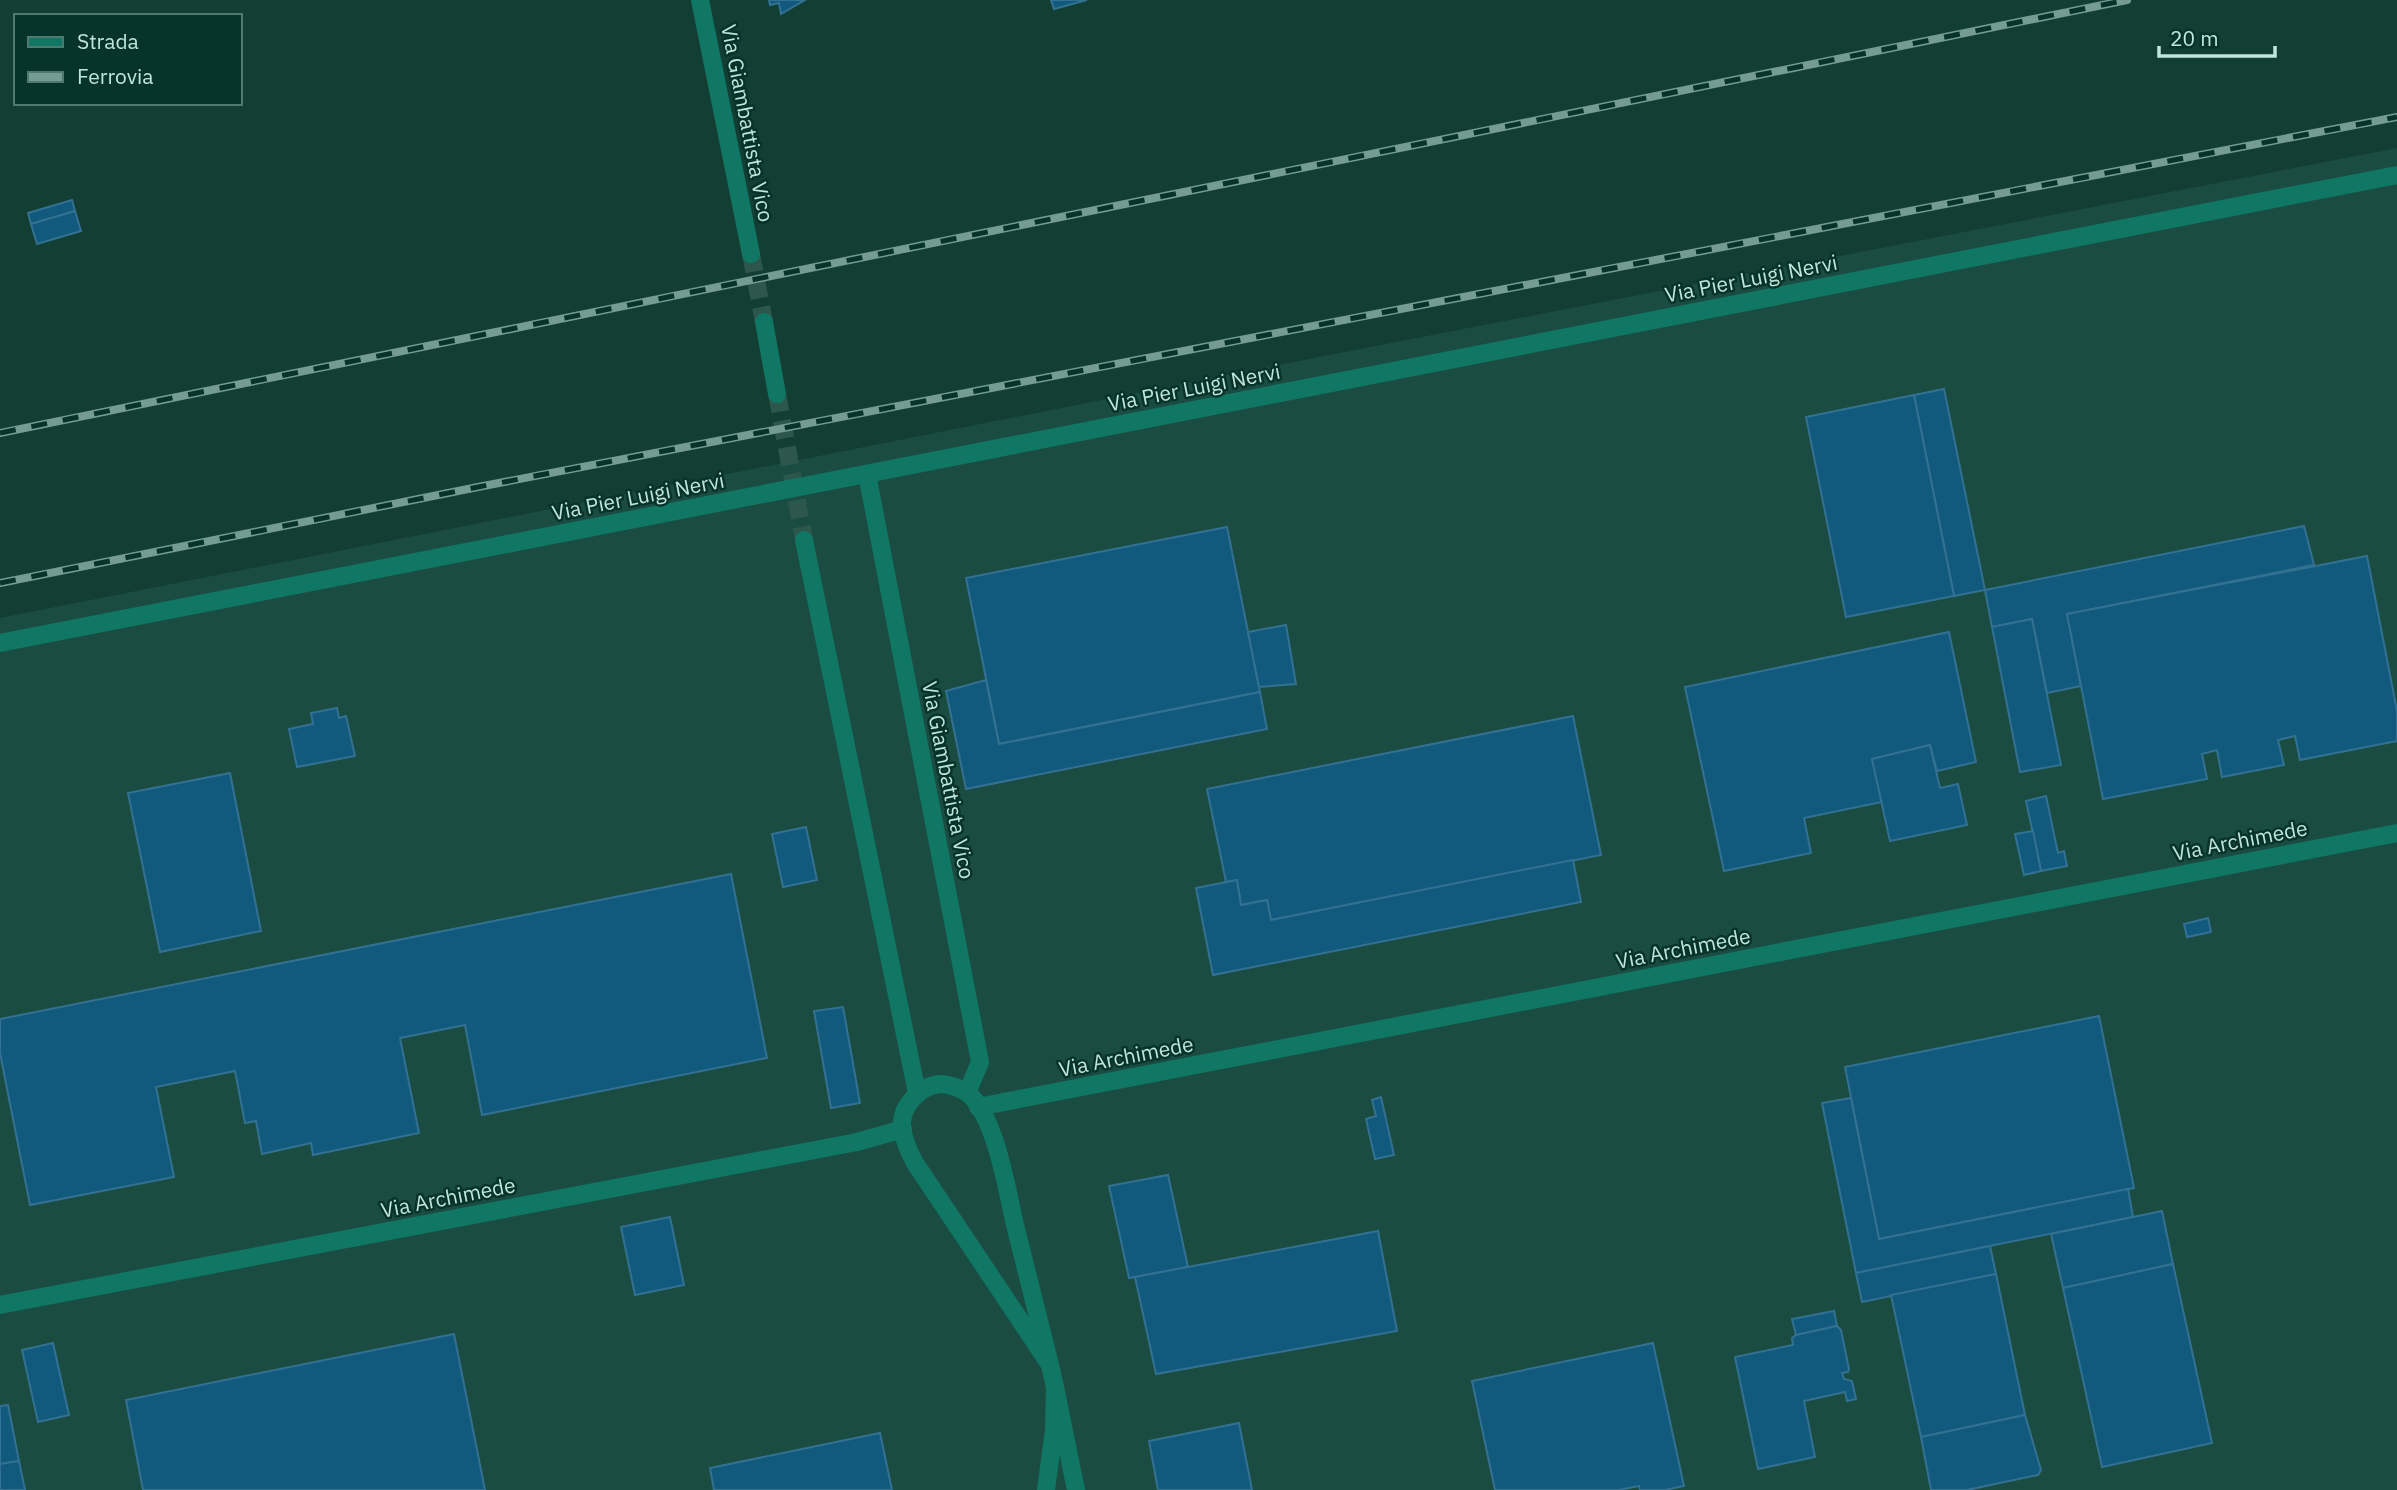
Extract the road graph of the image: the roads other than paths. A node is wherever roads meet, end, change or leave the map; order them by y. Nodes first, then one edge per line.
1 (700, 0) edge
2 (2397, 176) edge
3 (751, 254) tunnel mouth
4 (764, 322) tunnel mouth
5 (777, 394) tunnel mouth
6 (867, 474) junction
7 (804, 540) tunnel mouth
8 (0, 643) edge
9 (2397, 833) edge
10 (917, 1093) junction
11 (972, 1100) junction
12 (902, 1129) junction
13 (0, 1305) edge
14 (1050, 1365) junction
15 (1055, 1387) junction
16 (1046, 1490) edge
17 (1076, 1490) edge

1 - 3 street, Via Giambattista Vico
2 - 6 street, Via Pier Luigi Nervi
4 - 5 street
6 - 8 street, Via Pier Luigi Nervi
6 - 11 street, Via Giambattista Vico
7 - 10 street
9 - 11 street, Via Archimede
10 - 11 street
10 - 12 street
11 - 14 street
12 - 13 street, Via Archimede
12 - 14 street
14 - 15 street
15 - 16 street
15 - 17 street

